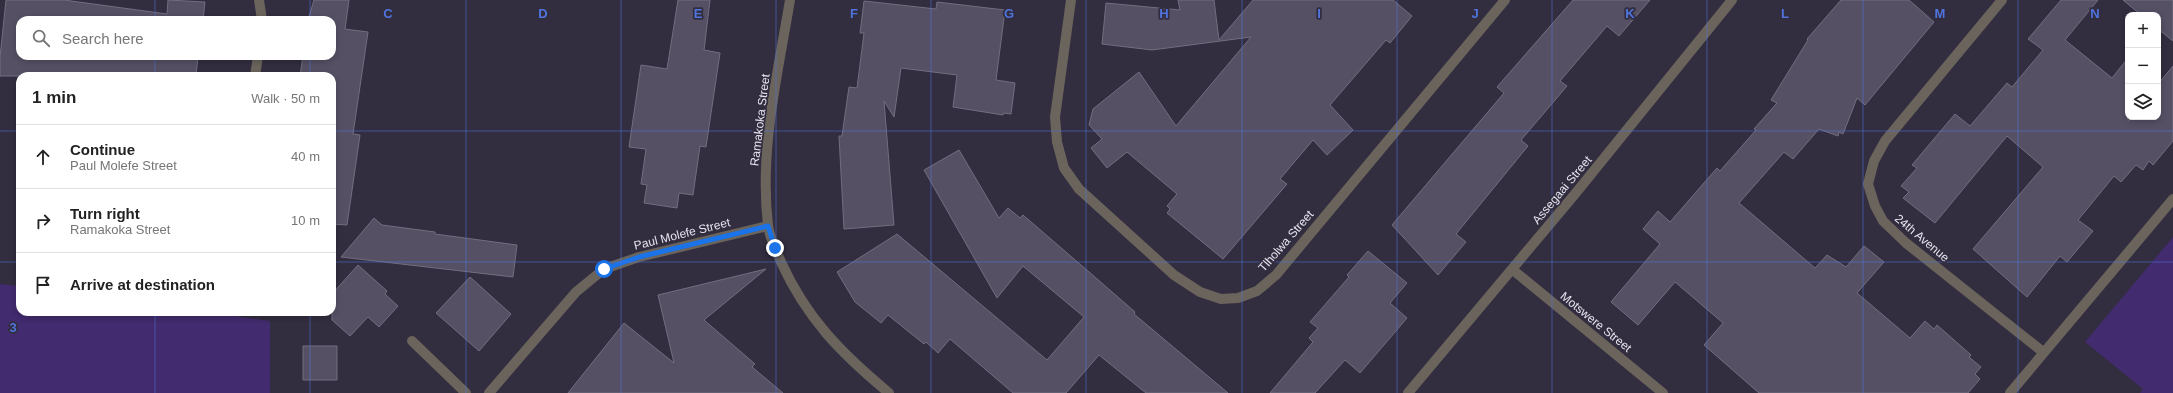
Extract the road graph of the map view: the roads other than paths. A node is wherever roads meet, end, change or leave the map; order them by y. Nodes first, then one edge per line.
1 (259, 0) edge
2 (790, 0) edge
3 (1071, 0) edge
4 (1505, 0) edge
5 (1732, 0) edge
6 (2002, 0) edge
7 (261, 16) edge
8 (257, 60) edge
9 (256, 72) edge
10 (2173, 199) edge
11 (768, 226) junction
12 (1513, 270) junction
13 (412, 341) dead end
14 (2043, 352) junction
15 (466, 393) edge
16 (489, 393) edge
17 (889, 393) edge
18 (1408, 393) edge
19 (1663, 393) edge
20 (2010, 393) edge

1 - 7 street
2 - 11 street, Ramakoka Street
3 - 4 street, Tlholwa Street
5 - 12 street, Assegaai Street
6 - 14 street, 24th Avenue
8 - 9 street
10 - 14 street
11 - 16 street, Paul Molefe Street
11 - 17 street, Ramakoka Street
12 - 18 street, Assegaai Street
12 - 19 street, Motswere Street
13 - 15 street
14 - 20 street

